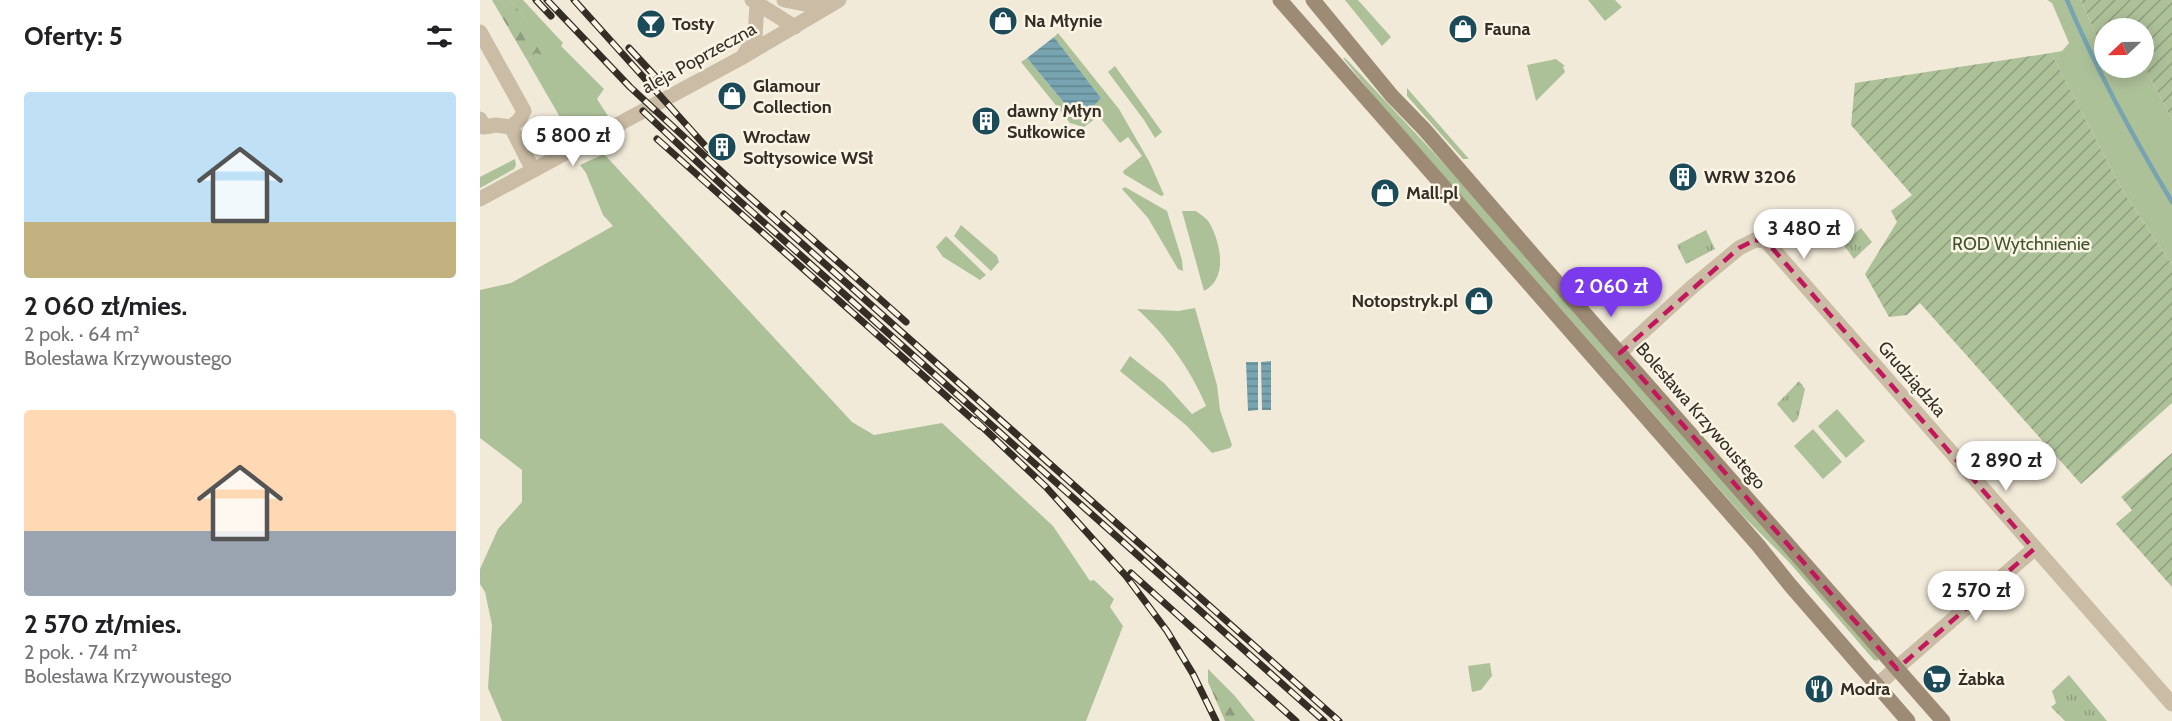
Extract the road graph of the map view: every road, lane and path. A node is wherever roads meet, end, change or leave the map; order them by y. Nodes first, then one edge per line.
1 (783, 0) edge
2 (1280, 0) edge
3 (1312, 0) edge
4 (754, 2) edge
5 (836, 2) edge
6 (795, 27) junction
7 (480, 32) edge
8 (741, 58) junction
9 (480, 119) edge
10 (511, 127) junction
11 (533, 170) junction
12 (480, 200) edge
13 (1620, 353) junction
14 (2034, 549) junction
15 (1897, 669) junction
16 (1877, 685) junction
17 (2172, 704) edge
18 (1908, 721) edge
19 (1943, 721) edge

1 - 5 street
1 - 6 street
2 - 16 main road
3 - 13 main road, Bolesława Krzywoustego
4 - 6 street
4 - 8 street
5 - 6 street, aleja Poprzeczna
6 - 8 street, aleja Poprzeczna
7 - 10 street
8 - 11 street, aleja Poprzeczna
9 - 10 street
10 - 11 street
11 - 12 street, aleja Poprzeczna
13 - 14 street, Grudziądzka
13 - 15 main road, Bolesława Krzywoustego
14 - 15 street
14 - 17 street, Grudziądzka
15 - 16 street
15 - 19 main road, Bolesława Krzywoustego
16 - 18 main road

